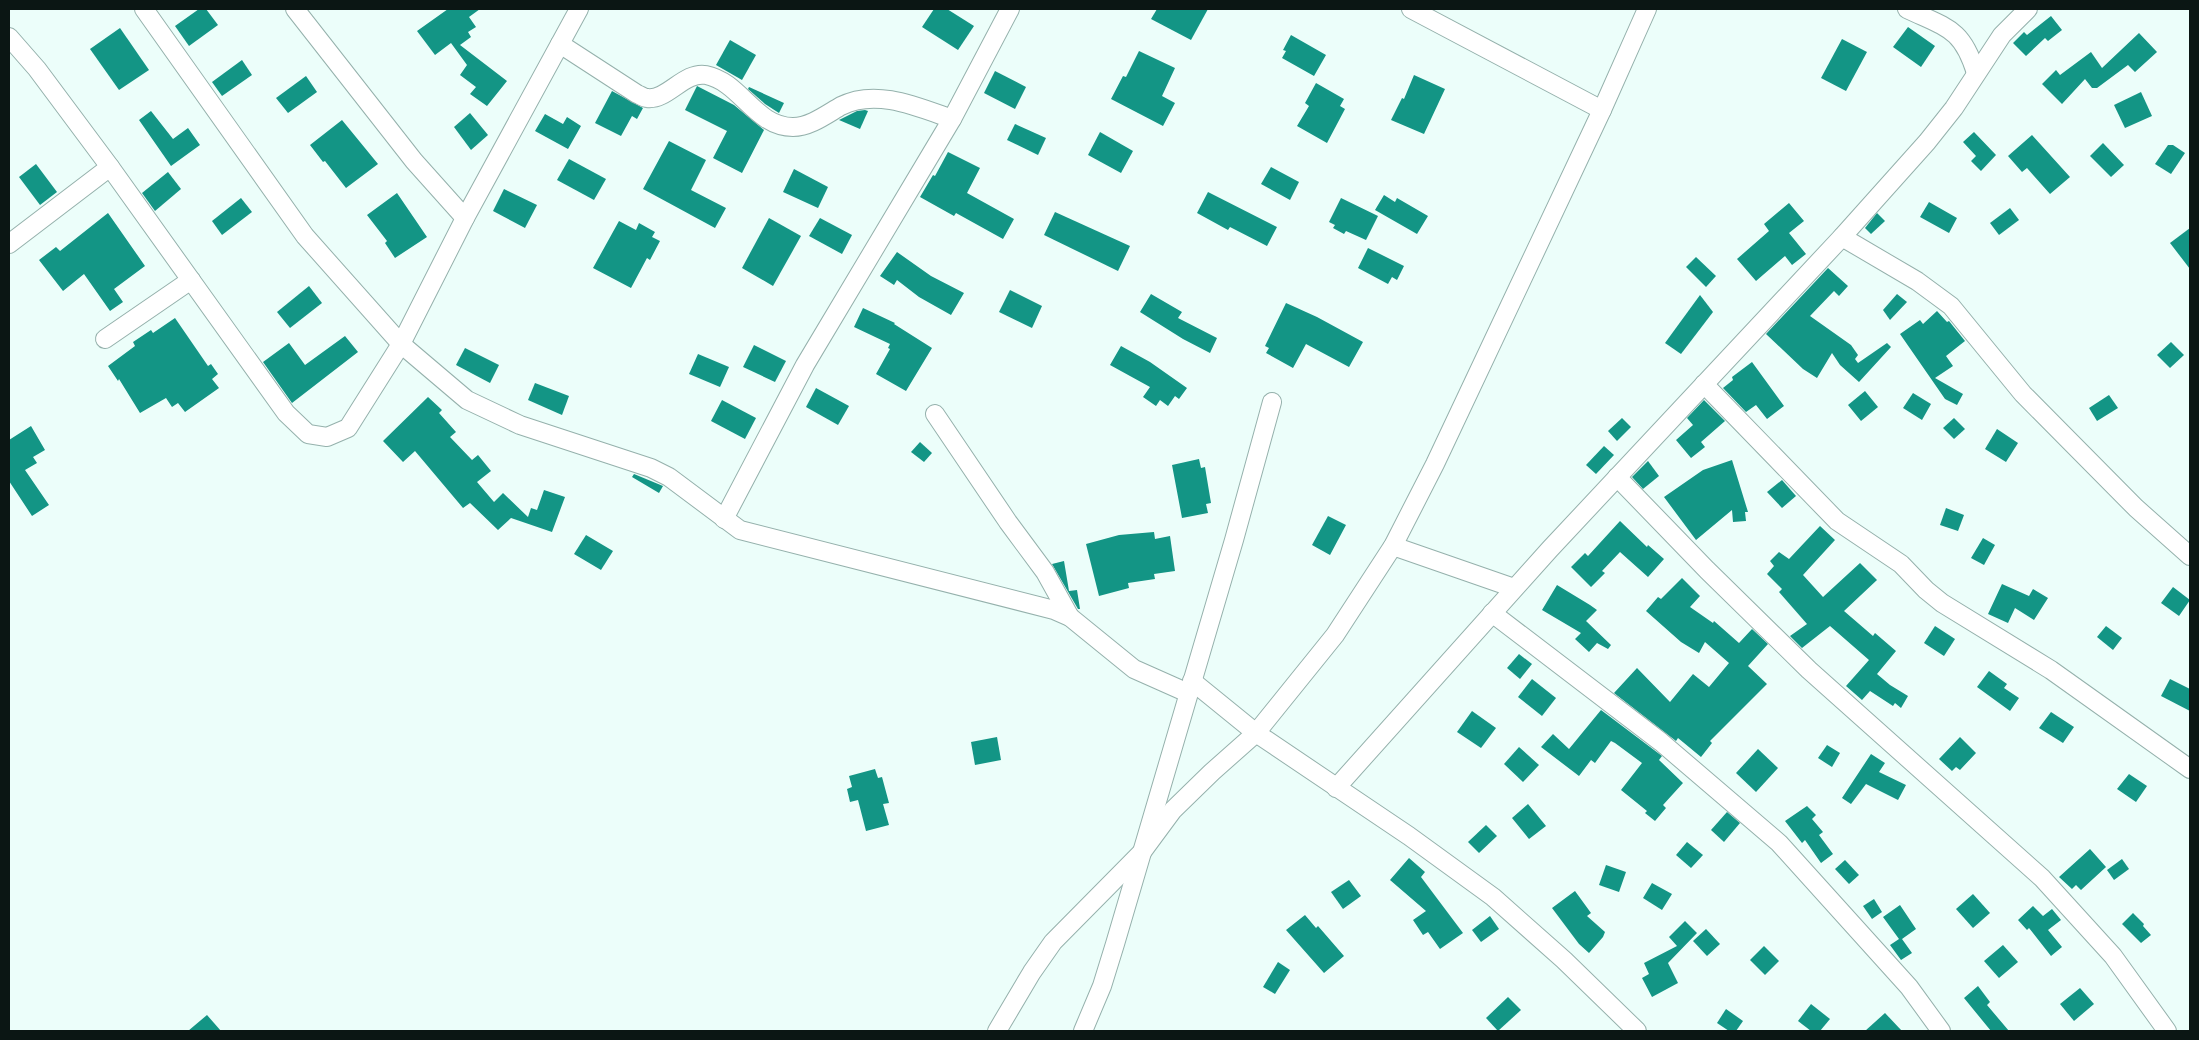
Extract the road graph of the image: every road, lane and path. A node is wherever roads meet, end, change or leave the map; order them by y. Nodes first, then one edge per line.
1 (144, 9) edge
2 (295, 9) edge
3 (579, 9) edge
4 (1010, 9) edge
5 (1411, 9) edge
6 (1648, 9) edge
7 (1907, 9) edge
8 (2028, 9) edge
9 (9, 37) edge
10 (560, 44) junction
11 (1976, 74) junction
12 (1602, 110) junction
13 (952, 119) junction
14 (110, 167) junction
15 (465, 218) junction
16 (1842, 238) junction
17 (9, 244) edge
18 (191, 280) junction
19 (105, 339) dead end
20 (401, 344) junction
21 (1704, 384) junction
22 (1272, 402) dead end
23 (935, 414) dead end
24 (1617, 477) junction
25 (724, 520) junction
26 (1393, 546) junction
27 (2190, 556) edge
28 (1514, 588) junction
29 (1492, 613) junction
30 (1070, 617) junction
31 (1190, 687) junction
32 (1256, 733) junction
33 (2190, 769) edge
34 (1336, 788) junction
35 (1142, 852) junction
36 (997, 1031) edge
37 (1083, 1031) edge
38 (1638, 1031) edge
39 (1941, 1031) edge
40 (2168, 1031) edge

1 - 20 street
2 - 15 street
3 - 10 street
4 - 13 street
5 - 12 street
6 - 12 street
7 - 11 street
8 - 11 street
9 - 14 street
10 - 13 street
10 - 15 street
11 - 16 street
12 - 26 street
13 - 25 street
14 - 17 street
14 - 18 street
15 - 20 street
16 - 21 street
16 - 27 street
18 - 19 street
18 - 20 street
20 - 25 street
21 - 24 street
21 - 33 street
22 - 31 street
23 - 30 street
24 - 28 street
24 - 40 street
25 - 30 street
26 - 28 street
26 - 32 street
28 - 29 street
29 - 34 street
29 - 39 street
30 - 31 street
31 - 32 street
31 - 35 street
32 - 34 street
32 - 35 street
34 - 38 street
35 - 36 street
35 - 37 street

